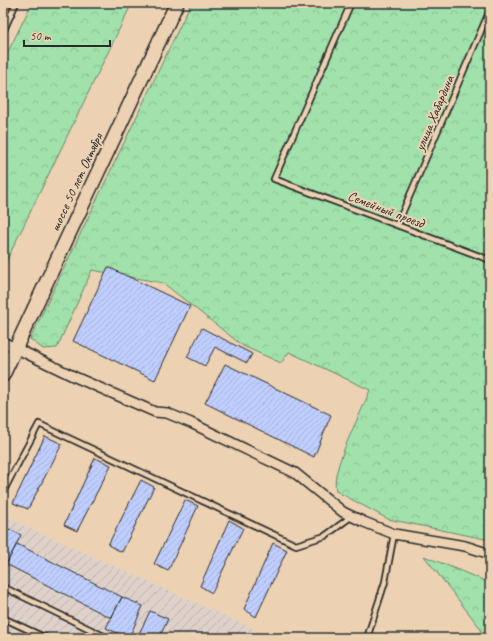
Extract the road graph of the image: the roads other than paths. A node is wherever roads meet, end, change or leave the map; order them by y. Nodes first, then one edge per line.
1 (16, 3) edge
2 (177, 3) edge
3 (351, 3) edge
4 (490, 10) edge
5 (3, 32) edge
6 (397, 225) junction
7 (490, 260) edge
8 (3, 342) edge
9 (15, 349) junction
10 (3, 375) edge
11 (3, 492) edge
12 (352, 516) junction
13 (394, 534) junction
14 (490, 554) edge
15 (3, 587) edge
16 (3, 618) edge
17 (46, 638) edge
18 (108, 638) edge
19 (367, 638) edge

1 - 5 lane
2 - 9 street, шоссе 50 лет Октября
3 - 6 lane, Семейный проезд
4 - 6 lane, улица Хабардина
6 - 7 lane, Семейный проезд
8 - 9 street
9 - 10 street, шоссе 50 лет Октября
9 - 12 street
11 - 12 lane
12 - 13 street
13 - 14 street
13 - 19 lane
15 - 18 lane
16 - 17 lane

